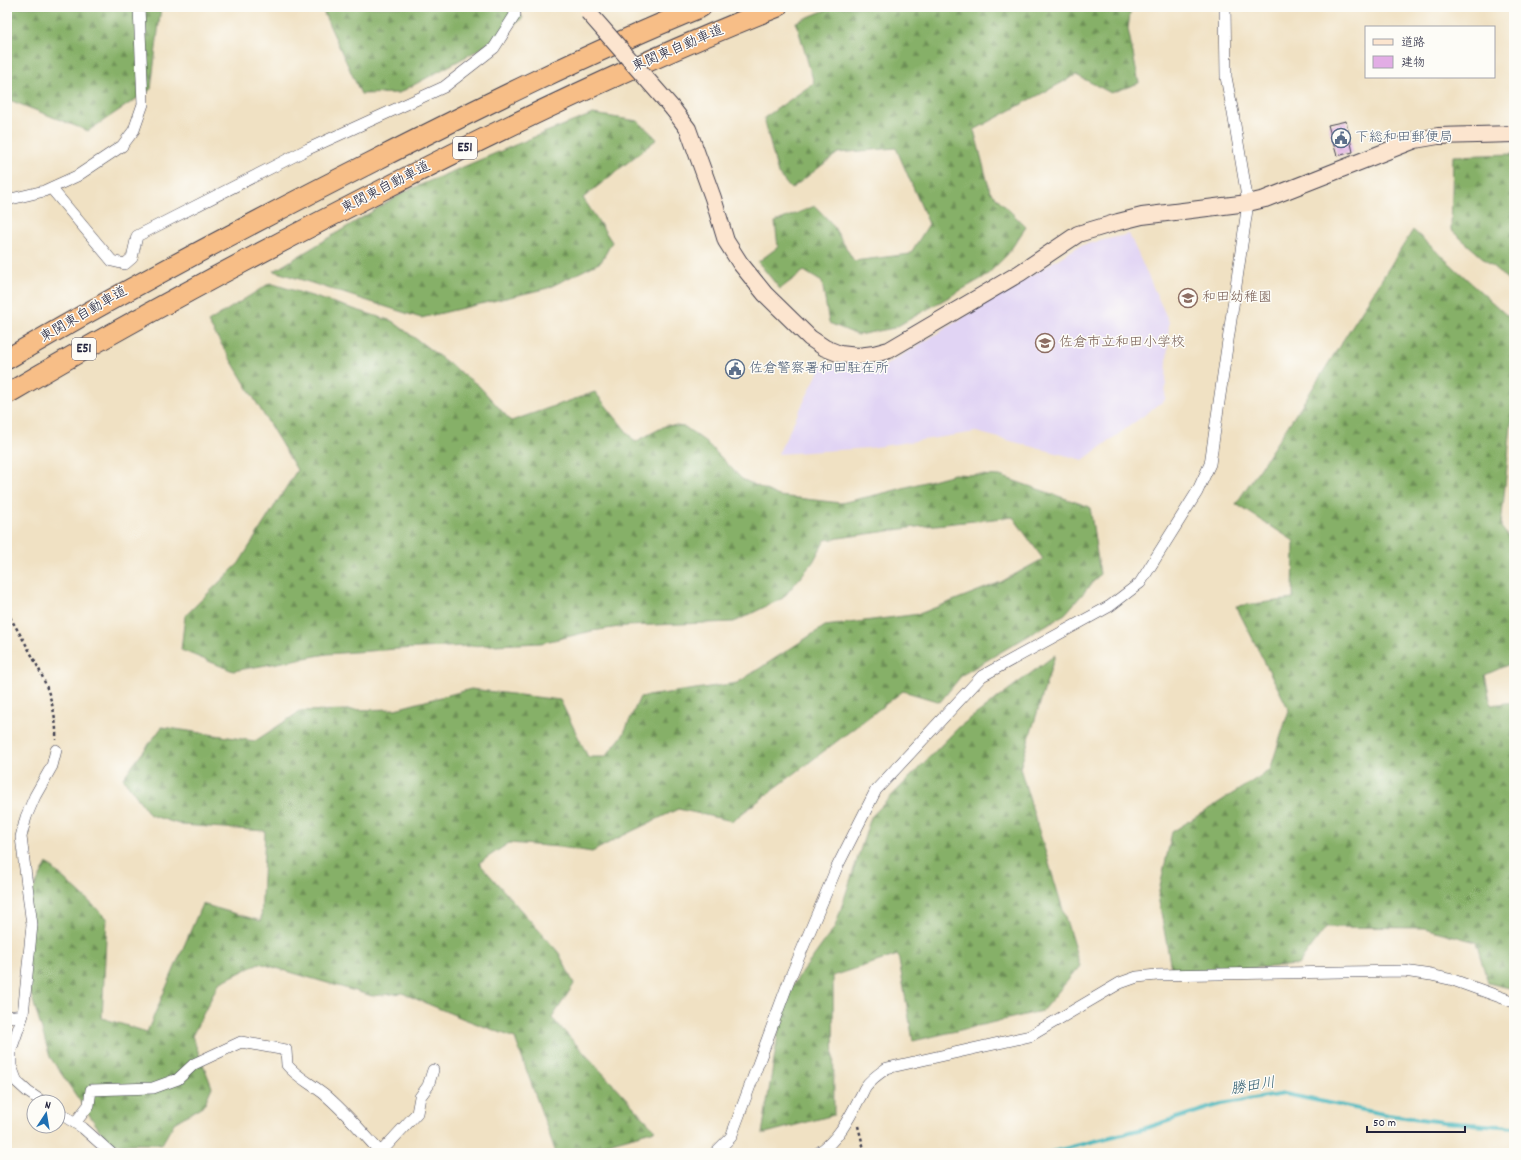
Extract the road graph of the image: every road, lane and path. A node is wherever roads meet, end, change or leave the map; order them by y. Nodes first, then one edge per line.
1 (138, 7) edge
2 (514, 7) edge
3 (701, 7) edge
4 (777, 7) edge
5 (1225, 7) edge
6 (586, 10) edge
7 (1514, 134) edge
8 (50, 188) junction
9 (7, 200) edge
10 (1248, 203) junction
11 (7, 359) edge
12 (7, 394) edge
13 (7, 612) edge
14 (56, 750) joint
15 (1514, 1002) edge
16 (23, 1015) junction
17 (7, 1018) edge
18 (433, 1070) dead end
19 (31, 1094) edge
20 (853, 1110) junction
21 (66, 1117) edge
22 (75, 1123) junction
23 (111, 1153) edge
24 (381, 1153) edge
25 (715, 1153) edge
26 (818, 1153) edge
27 (865, 1153) edge

1 - 8 street
2 - 8 street
3 - 11 highway, 東関東自動車道 / E51
4 - 12 highway, 東関東自動車道 / E51
5 - 10 street
6 - 10 street, bridge
7 - 10 street
8 - 9 street
10 - 25 street
13 - 14 path
14 - 16 street
15 - 20 street
16 - 17 street
16 - 19 street
18 - 24 street
20 - 26 street
20 - 27 path
21 - 22 street
22 - 23 street
22 - 24 street

